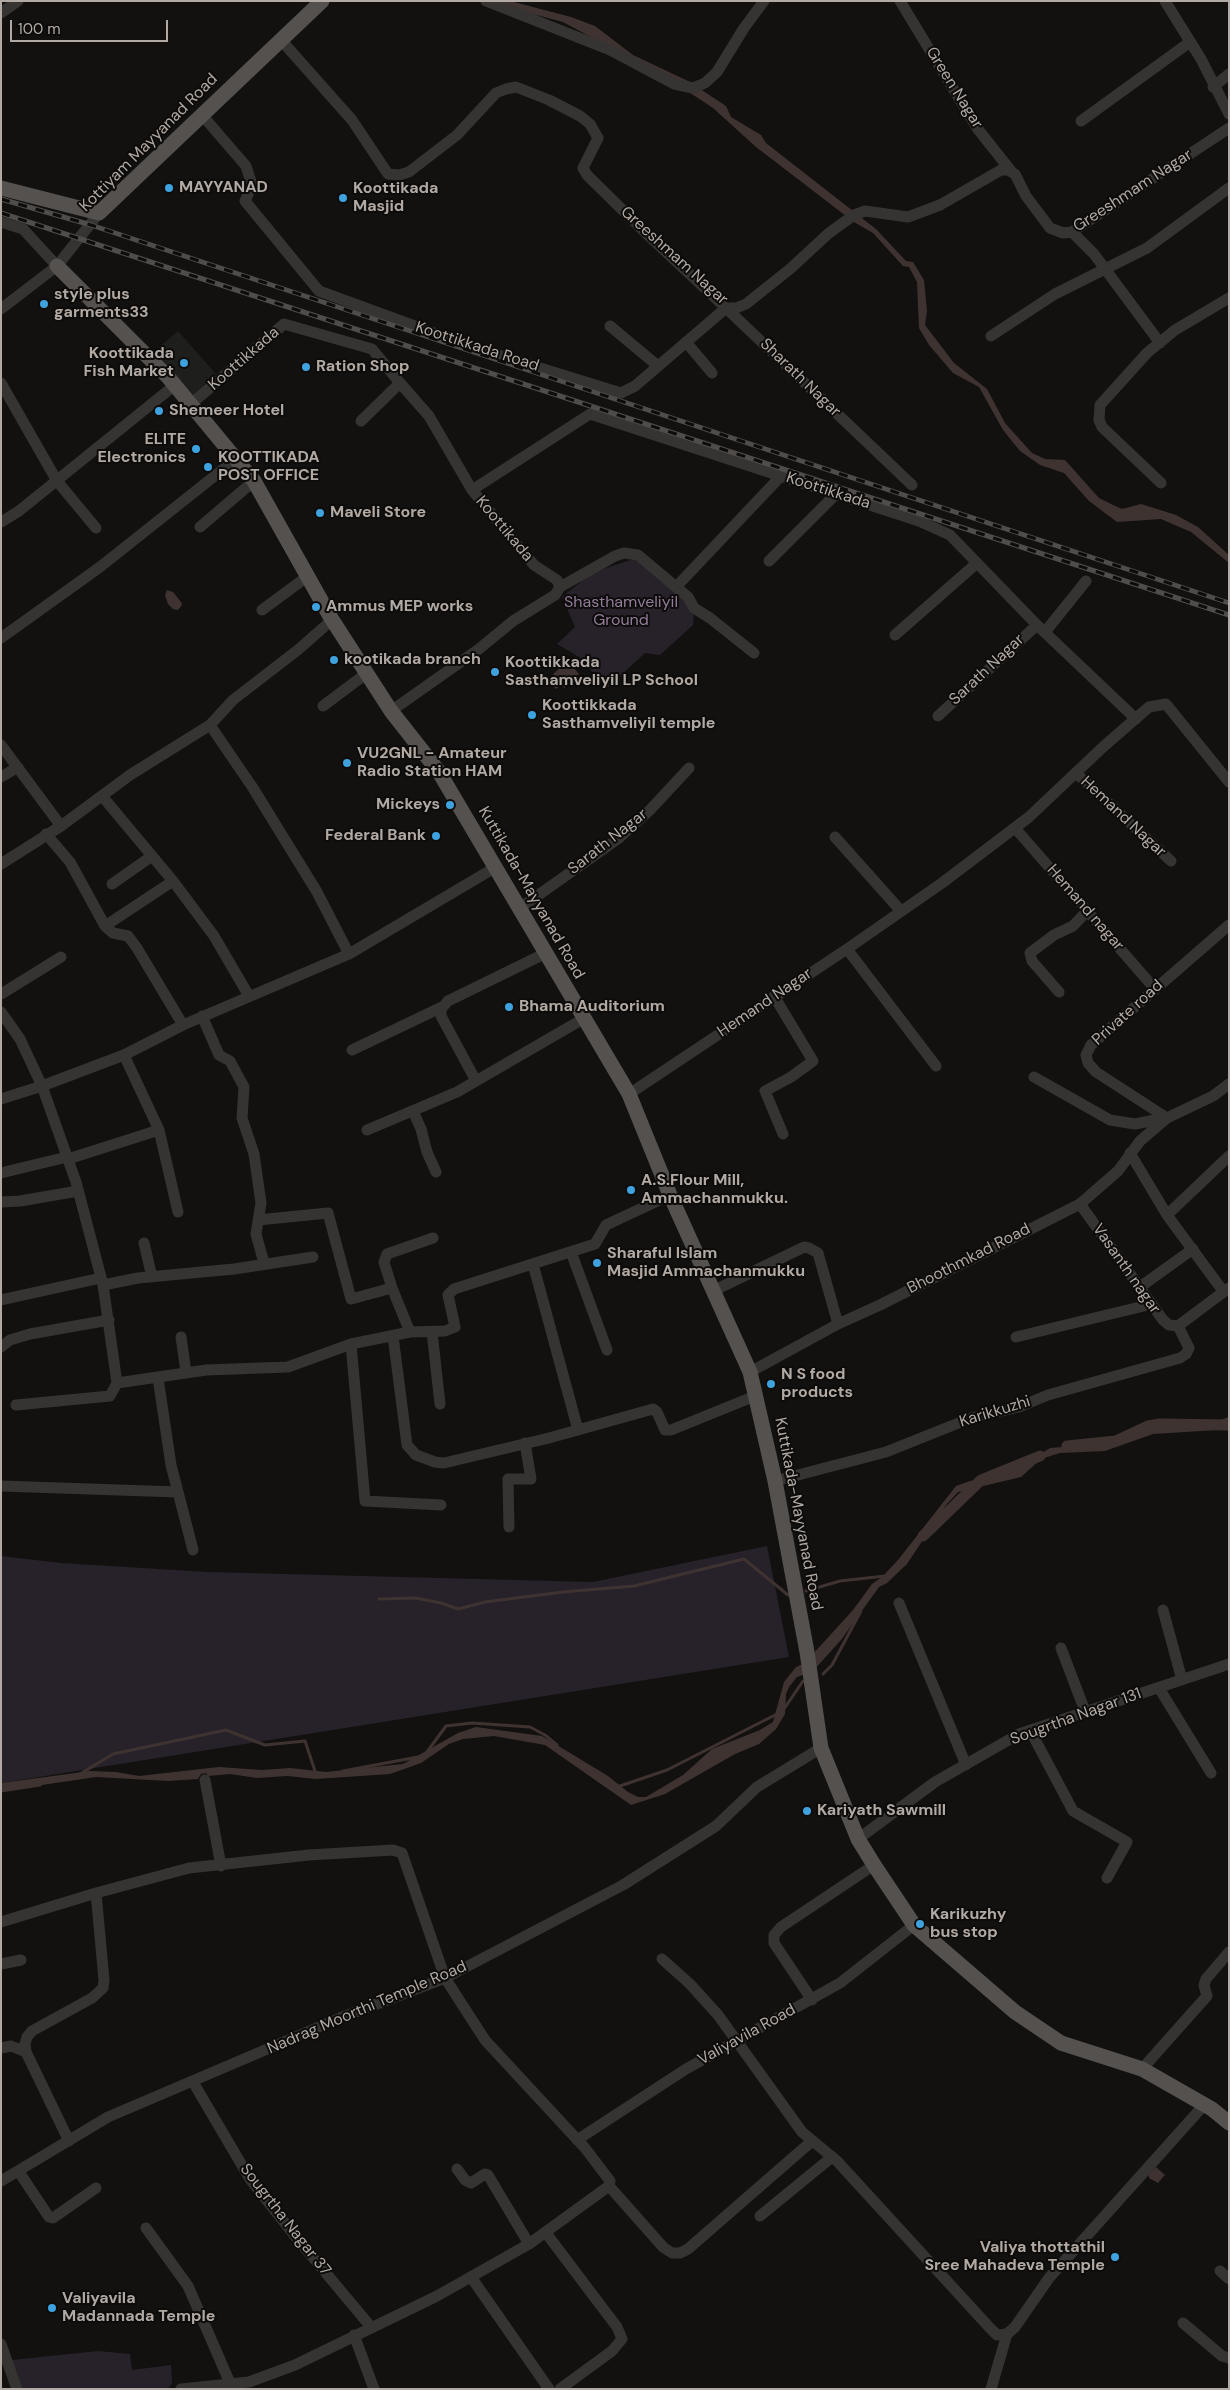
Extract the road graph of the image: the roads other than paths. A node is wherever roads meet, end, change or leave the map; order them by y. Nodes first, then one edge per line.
1 (18, 1) edge
2 (322, 1) edge
3 (486, 1) edge
4 (764, 1) edge
5 (900, 1) edge
6 (1165, 1) edge
7 (1, 12) edge
8 (281, 40) junction
9 (1190, 42) junction
10 (1229, 74) edge
11 (1213, 87) junction
12 (1229, 114) edge
13 (202, 115) junction
14 (1081, 121) dead end
15 (1229, 128) edge
16 (1011, 171) junction
17 (1, 188) edge
18 (1229, 188) edge
19 (99, 212) junction
20 (1, 222) edge
21 (1072, 232) junction
22 (57, 266) junction
23 (1105, 270) junction
24 (1229, 298) edge
25 (726, 308) junction
26 (1, 309) edge
27 (610, 326) dead end
28 (991, 336) dead end
29 (686, 342) junction
30 (1160, 342) junction
31 (658, 366) junction
32 (712, 373) dead end
33 (1, 383) edge
34 (400, 383) junction
35 (175, 385) junction
36 (191, 404) junction
37 (361, 421) dead end
38 (236, 459) junction
39 (781, 476) junction
40 (57, 481) junction
41 (254, 481) junction
42 (1160, 483) dead end
43 (912, 485) dead end
44 (472, 490) junction
45 (836, 494) junction
46 (1, 522) edge
47 (200, 527) dead end
48 (96, 528) dead end
49 (769, 561) dead end
50 (977, 563) junction
51 (308, 576) junction
52 (1086, 581) dead end
53 (676, 586) junction
54 (560, 587) junction
55 (262, 610) dead end
56 (334, 619) junction
57 (1041, 629) junction
58 (894, 635) dead end
59 (1, 638) edge
60 (754, 653) dead end
61 (367, 673) junction
62 (323, 706) dead end
63 (390, 711) junction
64 (938, 716) dead end
65 (1136, 719) junction
66 (210, 725) junction
67 (1, 745) edge
68 (18, 767) junction
69 (689, 768) dead end
70 (1076, 773) junction
71 (1, 777) edge
72 (1229, 782) edge
73 (102, 796) junction
74 (61, 826) junction
75 (1015, 828) junction
76 (46, 834) junction
77 (835, 837) dead end
78 (152, 856) junction
79 (1171, 861) dead end
80 (1, 864) edge
81 (496, 867) junction
82 (173, 880) junction
83 (112, 884) dead end
84 (520, 908) junction
85 (902, 911) junction
86 (1087, 911) junction
87 (1229, 924) edge
88 (105, 926) junction
89 (847, 949) junction
90 (546, 953) junction
91 (349, 954) junction
92 (61, 958) dead end
93 (1155, 989) junction
94 (1059, 992) dead end
95 (1, 994) edge
96 (250, 996) junction
97 (774, 996) junction
98 (442, 1007) junction
99 (1, 1012) edge
100 (202, 1016) junction
101 (583, 1019) junction
102 (184, 1025) junction
103 (352, 1050) dead end
104 (124, 1056) junction
105 (936, 1066) dead end
106 (1034, 1077) dead end
107 (476, 1081) junction
108 (1229, 1084) edge
109 (42, 1086) junction
110 (629, 1094) junction
111 (1, 1099) edge
112 (413, 1111) junction
113 (1167, 1118) junction
114 (159, 1130) junction
115 (367, 1130) dead end
116 (783, 1134) dead end
117 (1130, 1154) junction
118 (1229, 1156) edge
119 (67, 1158) junction
120 (436, 1172) dead end
121 (1, 1173) edge
122 (78, 1191) junction
123 (670, 1195) junction
124 (1, 1202) edge
125 (1080, 1204) junction
126 (178, 1212) dead end
127 (1167, 1215) junction
128 (258, 1220) junction
129 (433, 1238) dead end
130 (144, 1243) dead end
131 (1193, 1249) junction
132 (571, 1252) junction
133 (313, 1256) dead end
134 (264, 1263) junction
135 (533, 1264) junction
136 (152, 1277) junction
137 (102, 1281) junction
138 (1140, 1287) junction
139 (392, 1288) junction
140 (1226, 1289) edge
141 (713, 1291) junction
142 (1, 1300) edge
143 (1152, 1304) junction
144 (109, 1320) junction
145 (838, 1324) junction
146 (1178, 1326) junction
147 (410, 1332) junction
148 (432, 1332) junction
149 (393, 1336) junction
150 (181, 1337) dead end
151 (1016, 1337) dead end
152 (351, 1344) junction
153 (1, 1347) edge
154 (607, 1350) dead end
155 (186, 1372) junction
156 (750, 1372) junction
157 (158, 1378) junction
158 (116, 1383) junction
159 (755, 1396) junction
160 (440, 1404) dead end
161 (16, 1405) dead end
162 (578, 1430) junction
163 (525, 1444) junction
164 (775, 1481) junction
165 (1, 1486) edge
166 (178, 1492) junction
167 (441, 1505) dead end
168 (509, 1527) dead end
169 (193, 1550) dead end
170 (899, 1604) dead end
171 (1163, 1610) dead end
172 (1061, 1648) dead end
173 (1229, 1664) edge
174 (1182, 1680) junction
175 (1159, 1688) junction
176 (1086, 1711) junction
177 (1030, 1730) junction
178 (821, 1748) junction
179 (966, 1765) junction
180 (1211, 1772) dead end
181 (205, 1780) dead end
182 (858, 1839) junction
183 (874, 1864) junction
184 (221, 1866) junction
185 (1107, 1878) dead end
186 (96, 1893) junction
187 (1, 1922) edge
188 (914, 1925) junction
189 (1229, 1952) edge
190 (662, 1959) dead end
191 (21, 1960) dead end
192 (1, 1964) edge
193 (445, 1978) junction
194 (812, 2000) junction
195 (737, 2040) junction
196 (1, 2048) edge
197 (26, 2052) junction
198 (1142, 2069) junction
199 (193, 2082) junction
200 (1204, 2105) junction
201 (1229, 2123) edge
202 (577, 2140) junction
203 (69, 2141) junction
204 (812, 2141) junction
205 (832, 2157) junction
206 (457, 2169) dead end
207 (19, 2172) junction
208 (1, 2181) edge
209 (609, 2186) junction
210 (96, 2188) dead end
211 (760, 2216) dead end
212 (146, 2228) dead end
213 (546, 2233) junction
214 (530, 2244) junction
215 (470, 2277) junction
216 (1183, 2323) dead end
217 (371, 2327) junction
218 (1007, 2334) junction
219 (354, 2335) junction
220 (1, 2344) edge
221 (1229, 2358) edge
222 (230, 2383) junction
223 (17, 2389) edge
224 (181, 2389) edge
225 (374, 2389) edge
226 (549, 2389) edge
227 (560, 2389) edge
228 (991, 2389) edge

1 - 7 street
2 - 8 main road, Kottiyam Mayyanad Road
3 - 4 street
5 - 16 street, Green Nagar
6 - 9 street
8 - 13 main road, Kottiyam Mayyanad Road
8 - 25 street, Greeshmam Nagar
9 - 11 street
9 - 14 street
10 - 11 street
11 - 12 street
13 - 19 main road, Kottiyam Mayyanad Road
13 - 31 street, Koottikkada Road
15 - 21 street, Greeshmam Nagar
16 - 21 street, Greeshmam Nagar
16 - 25 street, Greeshmam Nagar
17 - 19 main road
18 - 23 street
19 - 22 street, Kottiyam Mayyanad Road
20 - 22 street
21 - 23 street
22 - 26 street, Kottiyam Mayyanad Road
22 - 35 main road, Kuttikada-Mayyanad Road
23 - 28 street
23 - 30 street
24 - 30 street
25 - 29 street
25 - 43 street, Sharath Nagar
27 - 31 street
29 - 31 street
29 - 32 street
30 - 42 street
33 - 40 street
34 - 36 street, Koottikkada
34 - 37 street
34 - 44 street, Koottikada
35 - 36 main road, Kuttikada-Mayyanad Road
35 - 40 street
36 - 38 main road, Kuttikada-Mayyanad Road
38 - 41 main road, Kuttikada-Mayyanad Road
38 - 59 street
39 - 44 street, Koottikkada
39 - 45 street, Koottikkada
39 - 53 street
40 - 46 street
40 - 48 street
41 - 47 street
41 - 51 main road, Kuttikada-Mayyanad Road
44 - 54 street, Koottikada
45 - 49 street
45 - 50 street, Koottikkada
50 - 57 street, Koottikkada
50 - 58 street
51 - 55 street
51 - 56 main road, Kuttikada-Mayyanad Road
52 - 57 street, Sarath Nagar
53 - 54 street
53 - 60 street
54 - 63 street
56 - 61 main road, Kuttikada-Mayyanad Road
56 - 66 street
57 - 64 street, Sarath Nagar
57 - 65 street, Koottikkada
61 - 62 street
61 - 63 main road, Kuttikada-Mayyanad Road
63 - 81 main road, Kuttikada-Mayyanad Road
65 - 70 street, Hemand Nagar
65 - 72 street, Hemand Nagar
66 - 73 street
66 - 91 street
67 - 68 street
68 - 71 street
68 - 74 street
69 - 84 street, Sarath Nagar
70 - 75 street, Hemand Nagar
70 - 79 street, Hemand Nagar
73 - 74 street
73 - 78 street
74 - 76 street
75 - 85 street, Hemand Nagar
75 - 86 street, Hemand nagar
76 - 80 street
76 - 88 street
77 - 85 street
78 - 82 street
78 - 83 street
81 - 84 main road, Kuttikada-Mayyanad Road
81 - 91 street
82 - 88 street
82 - 96 street
84 - 90 main road, Kuttikada-Mayyanad Road
85 - 89 street, Hemand Nagar
86 - 93 street, Hemand nagar
86 - 94 street, Hemand Nagar
87 - 93 street, Private road
88 - 102 street
89 - 97 street, Hemand Nagar
89 - 105 street
90 - 98 street
90 - 101 main road, Kuttikada-Mayyanad Road
91 - 96 street
92 - 95 street
93 - 113 street, Private road
96 - 100 street
97 - 110 street, Hemand Nagar
97 - 116 street
98 - 103 street
98 - 107 street
99 - 109 street
100 - 102 street
100 - 128 street
101 - 107 street
101 - 110 main road, Kuttikada-Mayyanad Road
102 - 104 street
104 - 109 street
104 - 114 street
106 - 113 street
107 - 112 street
108 - 113 street
109 - 111 street
109 - 119 street
110 - 123 main road, Kuttikada-Mayyanad Road
112 - 115 street
112 - 120 street
113 - 117 street, Bhoothmkad Road
114 - 119 street
114 - 126 street
117 - 125 street, Bhoothmkad Road
117 - 127 street
118 - 127 street
119 - 121 street
119 - 122 street
122 - 124 street
122 - 137 street
123 - 132 street
123 - 141 main road, Kuttikada-Mayyanad Road
125 - 138 street, Vasanth nagar
125 - 145 street, Bhoothmkad Road
127 - 131 street
128 - 134 street
128 - 139 street
129 - 139 street
130 - 136 street
131 - 138 street
131 - 140 street
132 - 135 street
132 - 154 street
133 - 134 street
134 - 136 street
135 - 148 street
135 - 162 street
136 - 137 street
137 - 142 street
137 - 144 street
138 - 143 street, Vasanth nagar
139 - 147 street
140 - 146 street
141 - 145 street
141 - 156 main road, Kuttikada-Mayyanad Road
143 - 146 street, Vasanth nagar
143 - 151 street
144 - 153 street
144 - 158 street
145 - 156 street, Bhoothmkad Road
146 - 164 street, Karikkuzhi
147 - 148 street
147 - 149 street
148 - 160 street
149 - 152 street
149 - 163 street
150 - 155 street
152 - 155 street
152 - 167 street
155 - 157 street
156 - 159 main road, Kuttikada-Mayyanad Road
157 - 158 street
157 - 166 street
158 - 161 street
159 - 162 street
159 - 164 main road, Kuttikada-Mayyanad Road
162 - 163 street
163 - 168 street
164 - 178 main road, Kuttikada-Mayyanad Road
165 - 166 street
166 - 169 street
170 - 179 street
171 - 174 street
172 - 176 street
173 - 174 street, Sougrtha Nagar 131
174 - 175 street, Sougrtha Nagar 131
175 - 176 street, Sougrtha Nagar 131
175 - 180 street
176 - 177 street, Sougrtha Nagar 131
177 - 179 street, Sougrtha Nagar 131
177 - 185 street
178 - 182 main road, Kuttikada-Mayyanad Road
178 - 193 street, Nadrag Moorthi Temple Road
179 - 182 street, Sougrtha Nagar 131
181 - 184 street
182 - 183 main road, Kuttikada-Mayyanad Road
183 - 188 main road, Kuttikada-Mayyanad Road
183 - 194 street
184 - 186 street
184 - 193 street
186 - 187 street
186 - 197 street
188 - 194 street, Valiyavila Road
188 - 198 main road, Kuttikada-Mayyanad Road
189 - 198 street
190 - 195 street
191 - 192 street
193 - 199 street, Nadrag Moorthi Temple Road
193 - 202 street
194 - 195 street, Valiyavila Road
195 - 202 street, Valiyavila Road
195 - 204 street
196 - 197 street
197 - 203 street
198 - 200 main road, Kuttikada-Mayyanad Road
199 - 203 street, Nadrag Moorthi Temple Road
199 - 217 street, Sougrtha Nagar 37
200 - 201 main road, Kuttikada-Mayyanad Road
200 - 218 street
202 - 209 street
203 - 207 street, Nadrag Moorthi Temple Road
204 - 205 street
204 - 209 street
205 - 211 street
205 - 218 street
206 - 214 street
207 - 208 street, Nadrag Moorthi Temple Road
207 - 210 street
209 - 213 street
212 - 222 street
213 - 214 street
213 - 227 street
214 - 215 street
215 - 217 street
215 - 226 street
216 - 221 street
217 - 219 street
218 - 228 street
219 - 222 street
219 - 225 street
220 - 223 street
222 - 224 street

